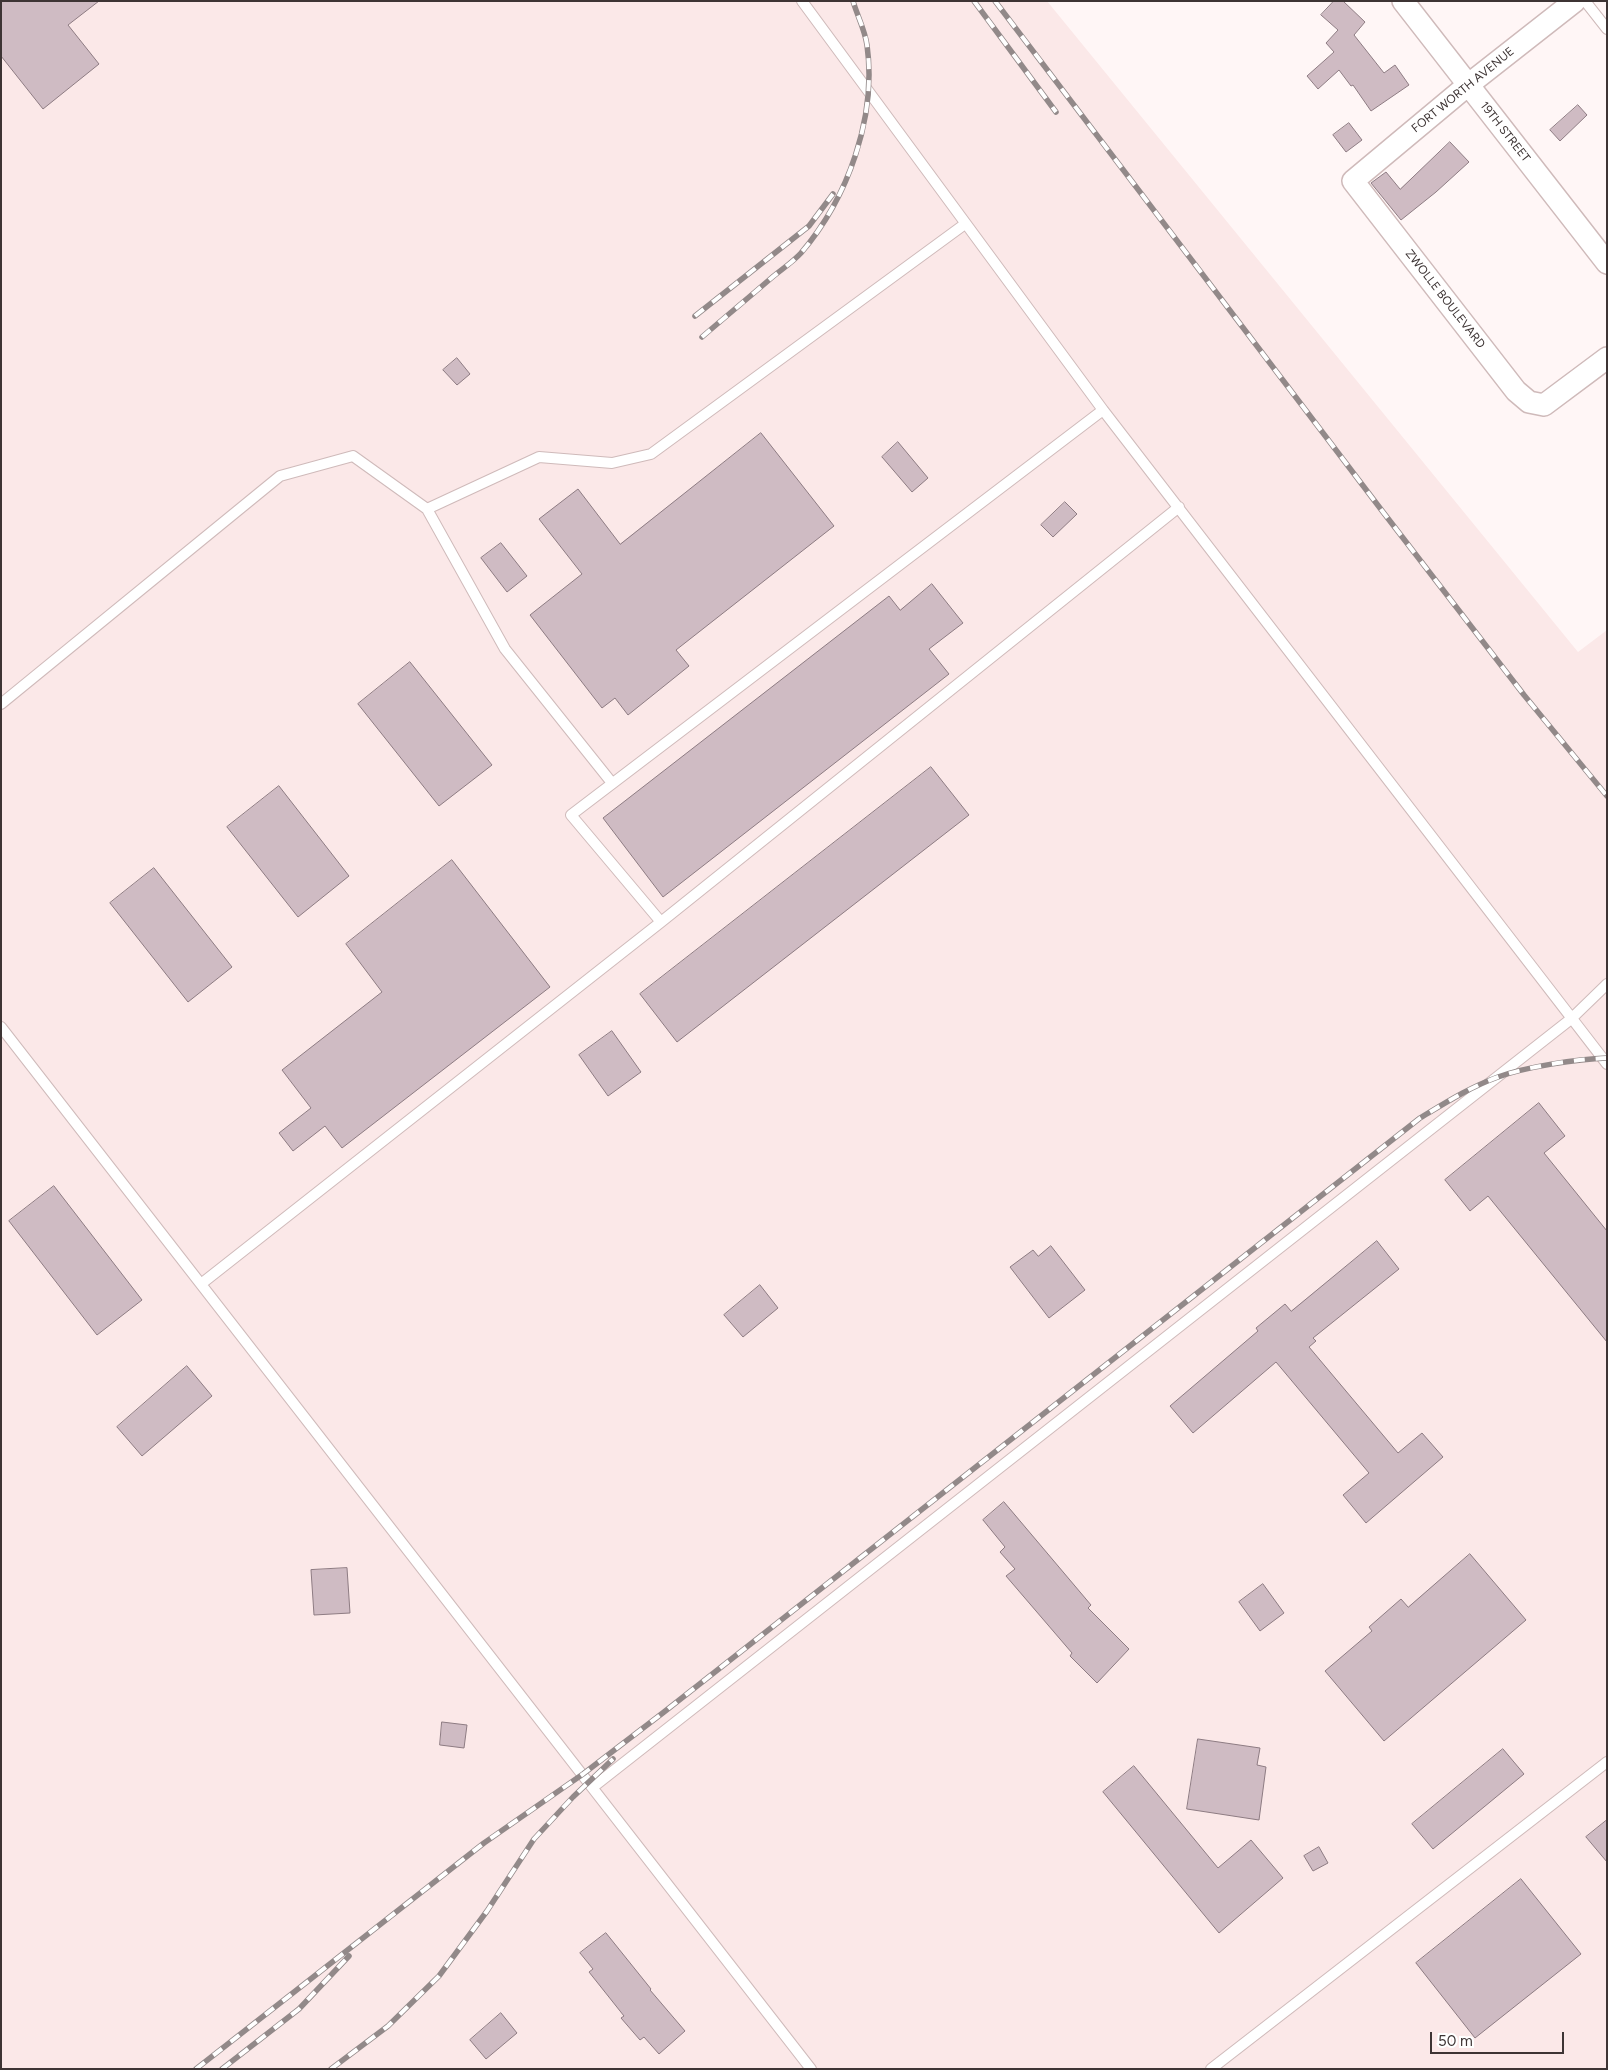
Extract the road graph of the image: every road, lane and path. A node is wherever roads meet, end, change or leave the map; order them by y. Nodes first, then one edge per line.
1 (802, 1) edge
2 (1403, 1) edge
3 (1575, 1) edge
4 (1585, 1) edge
5 (1607, 29) edge
6 (1468, 85) junction
7 (1353, 180) joint
8 (965, 224) junction
9 (1607, 263) edge
10 (1607, 358) edge
11 (1103, 410) junction
12 (1179, 507) junction
13 (427, 509) junction
14 (1, 704) edge
15 (612, 783) junction
16 (661, 922) junction
17 (1607, 984) edge
18 (1572, 1019) junction
19 (1, 1027) edge
20 (1607, 1064) edge
21 (201, 1284) junction
22 (1607, 1762) edge
23 (593, 1787) junction
24 (811, 2069) edge
25 (1211, 2069) edge

1 - 8 lane
2 - 6 street, 19TH STREET
3 - 6 street, FORT WORTH AVENUE
4 - 5 lane
6 - 7 street, FORT WORTH AVENUE
6 - 9 street, 19TH STREET
7 - 10 street, ZWOLLE BOULEVARD
8 - 11 lane
8 - 13 lane
11 - 12 lane
11 - 15 lane
12 - 16 lane
12 - 18 lane
13 - 14 lane
13 - 15 lane
15 - 16 lane
16 - 21 lane
17 - 18 lane
18 - 20 lane
18 - 23 lane
19 - 21 lane
21 - 23 lane
22 - 25 lane
23 - 24 lane

